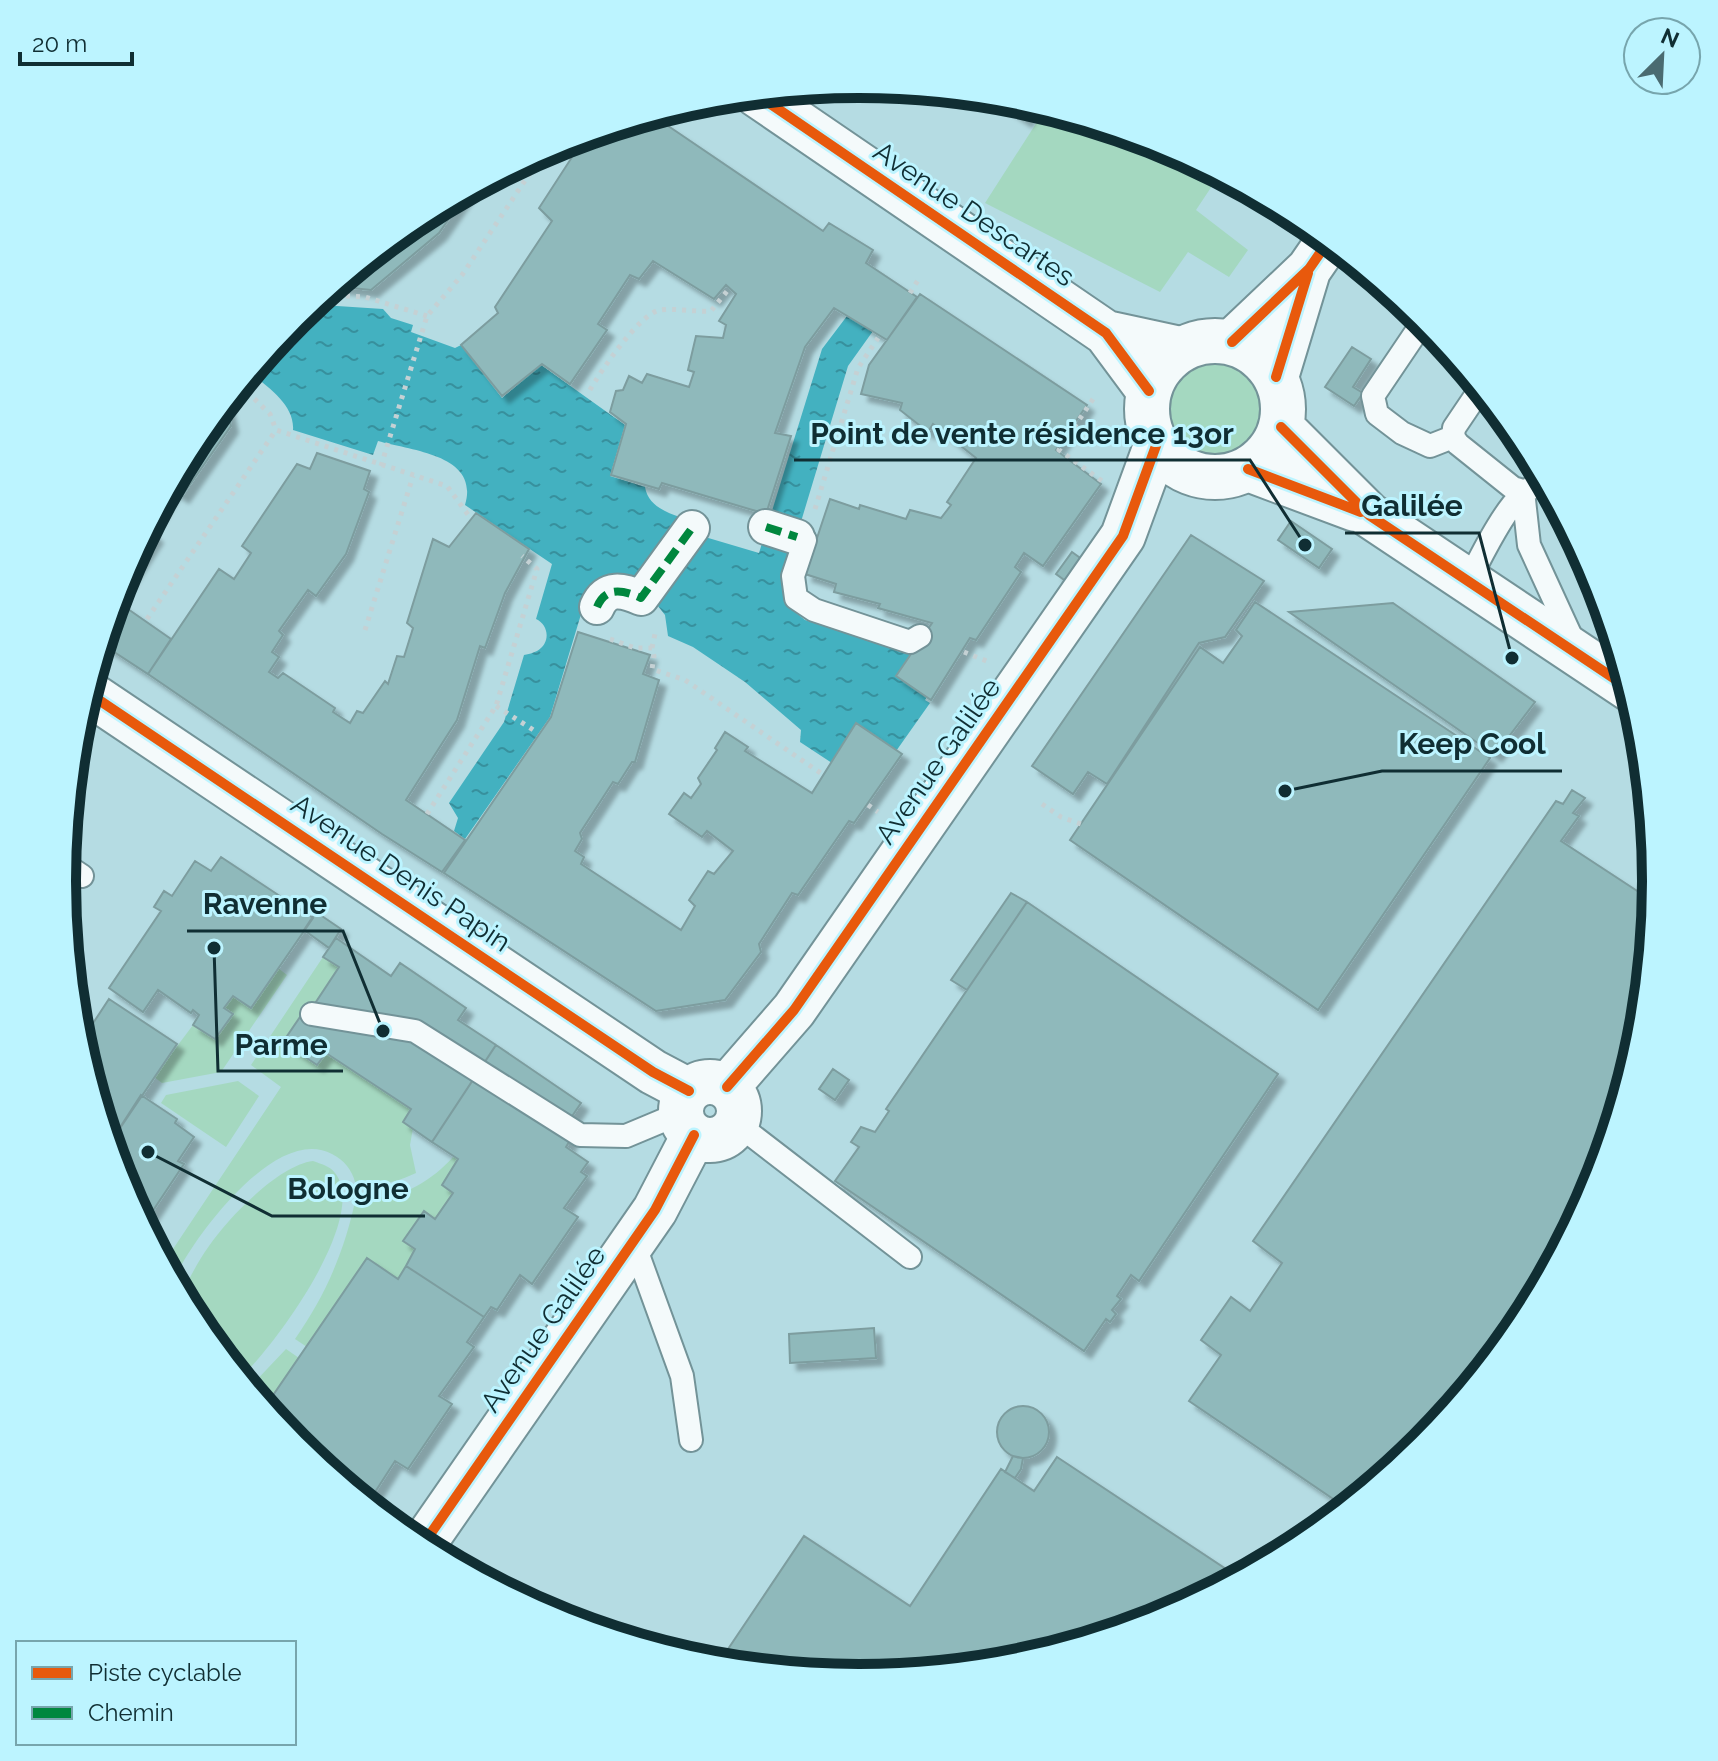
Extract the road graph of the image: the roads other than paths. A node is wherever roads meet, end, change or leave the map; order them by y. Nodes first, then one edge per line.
1 (769, 103) edge
2 (1319, 254) edge
3 (1417, 331) edge
4 (1106, 333) junction
5 (1232, 342) junction
6 (1180, 349) junction
7 (1276, 377) junction
8 (1149, 391) junction
9 (1475, 397) edge
10 (1281, 427) junction
11 (1453, 437) junction
12 (1157, 443) junction
13 (1248, 469) junction
14 (1199, 475) junction
15 (1534, 485) edge
16 (1523, 491) junction
17 (1369, 515) junction
18 (692, 528) dead end
19 (789, 535) road end
20 (1123, 536) junction
21 (1468, 582) junction
22 (597, 607) road end
23 (920, 636) dead end
24 (1581, 658) junction
25 (1615, 680) edge
26 (98, 699) edge
27 (312, 1014) dead end
28 (706, 1110) junction
29 (633, 1241) junction
30 (910, 1257) dead end
31 (691, 1440) dead end
32 (429, 1535) edge

1 - 4 main road, Avenue Descartes
2 - 5 main road
2 - 7 main road
3 - 11 lane
4 - 6 main road, Avenue Descartes
4 - 8 main road, Avenue Descartes
5 - 6 main road
5 - 7 main road
6 - 8 main road
7 - 10 main road
8 - 12 main road
9 - 11 lane
10 - 13 main road
10 - 17 main road
11 - 16 lane
12 - 14 main road
12 - 20 main road, Avenue Galilée
13 - 14 main road
13 - 17 main road
14 - 20 main road, Avenue Galilée
15 - 16 lane
16 - 21 lane
16 - 24 lane
17 - 21 main road
18 - 22 street
19 - 23 lane
20 - 28 main road, Avenue Galilée
21 - 24 main road
24 - 25 main road
26 - 28 main road, Avenue Denis Papin
27 - 28 lane
28 - 29 main road, Avenue Galilée
28 - 30 lane
29 - 31 lane
29 - 32 main road, Avenue Galilée

